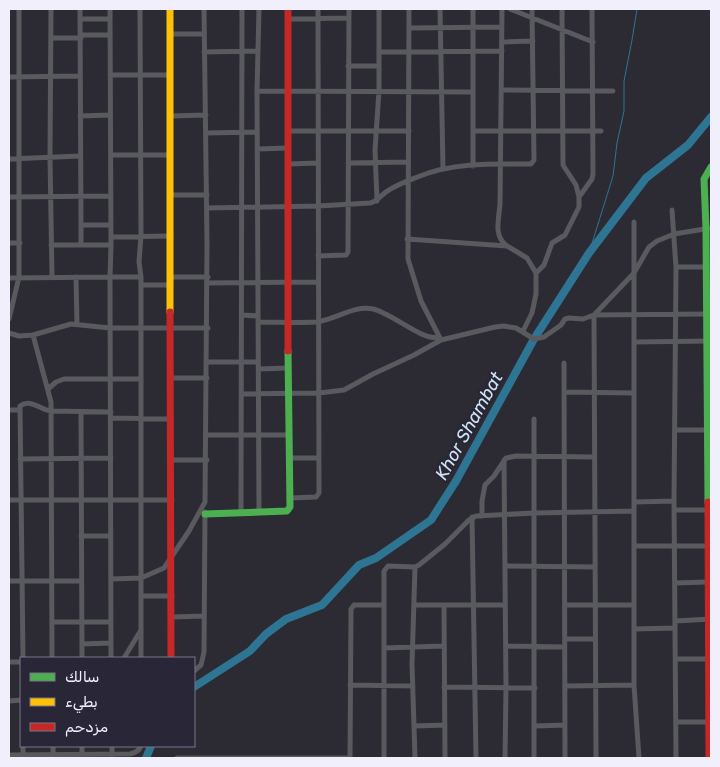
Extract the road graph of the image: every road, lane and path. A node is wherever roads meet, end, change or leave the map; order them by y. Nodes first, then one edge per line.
1 (19, 9) edge
2 (51, 9) edge
3 (80, 9) edge
4 (110, 9) edge
5 (140, 9) edge
6 (170, 9) edge
7 (204, 9) edge
8 (242, 9) edge
9 (259, 9) edge
10 (288, 9) edge
11 (318, 9) edge
12 (348, 9) edge
13 (379, 9) edge
14 (409, 9) edge
15 (440, 9) edge
16 (473, 9) edge
17 (502, 9) edge
18 (510, 9) edge
19 (532, 9) edge
20 (562, 9) edge
21 (594, 11) edge
22 (318, 18) junction
23 (349, 18) junction
24 (532, 18) junction
25 (80, 19) junction
26 (110, 19) junction
27 (288, 19) junction
28 (441, 27) junction
29 (502, 27) junction
30 (409, 28) junction
31 (473, 28) junction
32 (562, 30) junction
33 (170, 34) junction
34 (204, 34) junction
35 (110, 35) junction
36 (81, 36) junction
37 (51, 38) junction
38 (533, 41) junction
39 (502, 42) junction
40 (593, 42) junction
41 (242, 51) junction
42 (258, 51) junction
43 (473, 51) junction
44 (502, 51) junction
45 (204, 52) junction
46 (379, 52) junction
47 (409, 52) junction
48 (441, 52) junction
49 (348, 66) junction
50 (378, 66) junction
51 (170, 74) junction
52 (110, 75) junction
53 (140, 75) junction
54 (79, 76) junction
55 (9, 77) edge
56 (19, 77) junction
57 (51, 77) junction
58 (288, 90) junction
59 (502, 90) junction
60 (533, 90) junction
61 (257, 91) junction
62 (318, 91) junction
63 (348, 91) junction
64 (379, 91) junction
65 (409, 91) junction
66 (562, 91) junction
67 (593, 91) junction
68 (613, 91) dead end
69 (442, 92) junction
70 (472, 92) junction
71 (110, 115) junction
72 (206, 115) junction
73 (80, 116) junction
74 (170, 116) junction
75 (348, 130) junction
76 (601, 130) dead end
77 (288, 131) junction
78 (318, 131) junction
79 (377, 131) junction
80 (408, 131) junction
81 (473, 131) junction
82 (501, 131) junction
83 (533, 131) junction
84 (562, 131) junction
85 (593, 131) junction
86 (241, 132) junction
87 (257, 132) junction
88 (206, 133) junction
89 (288, 148) junction
90 (257, 149) junction
91 (110, 155) junction
92 (80, 156) junction
93 (140, 156) junction
94 (170, 156) junction
95 (50, 157) junction
96 (20, 158) junction
97 (9, 159) edge
98 (376, 162) junction
99 (408, 162) junction
100 (318, 163) junction
101 (348, 163) junction
102 (288, 164) junction
103 (501, 164) junction
104 (473, 166) junction
105 (711, 167) edge
106 (443, 169) junction
107 (408, 181) junction
108 (170, 195) junction
109 (207, 195) junction
110 (110, 196) junction
111 (9, 197) edge
112 (20, 197) junction
113 (50, 197) junction
114 (80, 197) junction
115 (579, 197) junction
116 (377, 200) junction
117 (349, 204) junction
118 (318, 206) junction
119 (258, 207) junction
120 (288, 207) junction
121 (207, 208) junction
122 (242, 208) junction
123 (672, 210) dead end
124 (634, 222) dead end
125 (81, 225) junction
126 (111, 225) junction
127 (709, 229) edge
128 (674, 234) junction
129 (141, 236) junction
130 (171, 236) junction
131 (111, 237) junction
132 (407, 239) junction
133 (20, 243) junction
134 (9, 244) edge
135 (51, 245) junction
136 (81, 245) junction
137 (111, 245) junction
138 (507, 246) junction
139 (318, 256) junction
140 (676, 267) junction
141 (706, 267) junction
142 (634, 272) junction
143 (536, 273) junction
144 (19, 277) junction
145 (52, 277) junction
146 (76, 277) junction
147 (110, 277) junction
148 (9, 278) edge
149 (141, 278) junction
150 (208, 280) junction
151 (171, 281) junction
152 (242, 282) junction
153 (258, 282) junction
154 (288, 282) junction
155 (318, 282) junction
156 (141, 286) junction
157 (709, 303) edge
158 (634, 314) junction
159 (674, 314) junction
160 (706, 314) junction
161 (242, 315) junction
162 (594, 315) junction
163 (9, 319) edge
164 (258, 319) junction
165 (288, 322) junction
166 (318, 322) junction
167 (77, 325) junction
168 (110, 328) junction
169 (171, 328) junction
170 (208, 328) junction
171 (141, 329) junction
172 (523, 331) junction
173 (9, 333) edge
174 (33, 335) junction
175 (440, 339) junction
176 (675, 341) junction
177 (709, 341) edge
178 (634, 342) junction
179 (207, 362) junction
180 (242, 362) junction
181 (258, 362) junction
182 (564, 363) dead end
183 (288, 368) junction
184 (258, 369) junction
185 (171, 378) junction
186 (207, 378) junction
187 (110, 379) junction
188 (141, 379) junction
189 (48, 389) junction
190 (564, 392) junction
191 (595, 392) junction
192 (319, 393) junction
193 (634, 393) junction
194 (242, 394) junction
195 (258, 394) junction
196 (288, 394) junction
197 (9, 410) edge
198 (19, 410) junction
199 (51, 411) junction
200 (81, 412) junction
201 (111, 415) junction
202 (141, 418) junction
203 (172, 419) junction
204 (534, 419) dead end
205 (675, 430) junction
206 (708, 430) junction
207 (207, 435) junction
208 (242, 435) junction
209 (288, 435) junction
210 (258, 436) junction
211 (535, 456) junction
212 (565, 457) junction
213 (594, 457) junction
214 (51, 458) junction
215 (81, 458) junction
216 (111, 458) junction
217 (289, 458) junction
218 (319, 458) junction
219 (20, 459) junction
220 (172, 460) junction
221 (207, 460) junction
222 (504, 460) junction
223 (290, 498) junction
224 (9, 500) edge
225 (22, 500) junction
226 (52, 500) junction
227 (80, 500) junction
228 (110, 500) junction
229 (141, 500) junction
230 (172, 500) junction
231 (674, 501) junction
232 (206, 502) junction
233 (634, 502) junction
234 (674, 510) junction
235 (708, 510) junction
236 (595, 511) junction
237 (634, 511) junction
238 (241, 512) junction
239 (259, 512) junction
240 (565, 512) junction
241 (535, 513) junction
242 (205, 514) junction
243 (505, 514) junction
244 (482, 516) junction
245 (472, 517) junction
246 (81, 536) junction
247 (111, 536) junction
248 (634, 546) junction
249 (709, 546) edge
250 (674, 547) junction
251 (170, 558) junction
252 (506, 566) junction
253 (565, 566) junction
254 (415, 567) junction
255 (534, 567) junction
256 (595, 567) junction
257 (709, 571) edge
258 (141, 578) junction
259 (111, 579) junction
260 (9, 581) edge
261 (22, 581) junction
262 (52, 581) junction
263 (81, 582) junction
264 (707, 582) junction
265 (675, 583) junction
266 (141, 596) junction
267 (172, 596) junction
268 (474, 604) junction
269 (384, 605) junction
270 (414, 605) junction
271 (444, 605) junction
272 (505, 605) junction
273 (565, 605) junction
274 (595, 605) junction
275 (634, 605) junction
276 (204, 616) junction
277 (172, 617) junction
278 (709, 619) edge
279 (675, 621) junction
280 (52, 622) junction
281 (82, 622) junction
282 (111, 622) junction
283 (675, 628) junction
284 (634, 629) junction
285 (141, 630) junction
286 (565, 639) junction
287 (595, 639) junction
288 (111, 643) junction
289 (82, 644) junction
290 (444, 646) junction
291 (506, 646) junction
292 (412, 647) junction
293 (534, 647) junction
294 (565, 647) junction
295 (384, 648) junction
296 (22, 657) edge
297 (52, 657) edge
298 (82, 657) edge
299 (111, 657) edge
300 (125, 657) edge
301 (141, 657) edge
302 (171, 657) edge
303 (676, 659) junction
304 (710, 659) edge
305 (195, 670) edge
306 (350, 685) junction
307 (384, 685) junction
308 (634, 685) junction
309 (413, 686) junction
310 (566, 686) junction
311 (596, 686) junction
312 (444, 687) junction
313 (475, 688) junction
314 (506, 688) junction
315 (534, 688) junction
316 (676, 722) junction
317 (709, 722) junction
318 (445, 725) junction
319 (565, 725) junction
320 (414, 726) junction
321 (534, 726) junction
322 (140, 747) edge
323 (9, 755) edge
324 (82, 756) edge
325 (112, 756) edge
326 (23, 757) edge
327 (53, 757) edge
328 (177, 758) edge
329 (208, 758) edge
330 (238, 758) edge
331 (267, 758) edge
332 (297, 758) edge
333 (315, 758) edge
334 (350, 758) edge
335 (384, 758) edge
336 (415, 758) edge
337 (445, 758) edge
338 (476, 758) edge
339 (505, 758) edge
340 (534, 758) edge
341 (565, 758) edge
342 (596, 758) edge
343 (639, 758) edge
344 (676, 758) edge
345 (708, 758) edge

1 - 56 street
2 - 37 street
3 - 25 street
4 - 26 street
5 - 53 street
6 - 33 street
7 - 34 street
8 - 41 street
9 - 42 street
10 - 27 street
11 - 22 street
12 - 23 street
13 - 46 street
14 - 30 street
15 - 28 street
16 - 31 street
17 - 29 street
18 - 24 street
19 - 24 street
20 - 32 street
21 - 40 street
22 - 23 street
22 - 27 street
22 - 62 street
23 - 49 street
24 - 32 street
24 - 38 street
25 - 26 street
25 - 36 street
26 - 35 street
27 - 58 street
28 - 30 street
28 - 31 street
28 - 48 street
29 - 31 street
29 - 39 street
30 - 47 street
31 - 43 street
32 - 40 street
32 - 66 street
33 - 34 street
33 - 51 street
34 - 45 street
35 - 36 street
35 - 52 street
36 - 37 street
36 - 54 street
37 - 57 street
38 - 39 street
38 - 60 street
39 - 44 street
40 - 67 street
41 - 42 street
41 - 45 street
41 - 86 street
42 - 61 street
43 - 44 street
43 - 48 street
43 - 70 street
44 - 59 street
45 - 72 street
46 - 47 street
46 - 50 street
47 - 48 street
47 - 65 street
48 - 69 street
49 - 50 street
49 - 63 street
50 - 64 street
51 - 53 street
51 - 74 street
52 - 53 street
52 - 71 street
53 - 93 street
54 - 57 street
54 - 73 street
55 - 56 street
56 - 57 street
56 - 96 street
57 - 95 street
58 - 61 street
58 - 62 street
58 - 77 street
59 - 60 street
59 - 82 street
60 - 66 street
60 - 83 street
61 - 87 street
62 - 63 street
62 - 78 street
63 - 64 street
63 - 75 street
64 - 65 street
64 - 79 street
65 - 69 street
65 - 80 street
66 - 67 street
66 - 84 street
67 - 68 street
67 - 85 street
69 - 70 street
69 - 106 street
70 - 81 street
71 - 73 street
71 - 91 street
72 - 74 street
72 - 88 street
73 - 92 street
74 - 94 street
75 - 78 street
75 - 79 street
75 - 101 street
76 - 85 street
77 - 78 street
77 - 89 street
78 - 100 street
79 - 80 street
79 - 98 street
80 - 99 street
81 - 82 street
81 - 104 street
82 - 83 street
82 - 103 street
83 - 84 street
83 - 103 street
84 - 85 street
84 - 115 street
85 - 115 street
86 - 87 street
86 - 88 street
86 - 122 street
87 - 90 street
88 - 109 street
89 - 90 street
89 - 102 street
90 - 119 street
91 - 93 street
91 - 110 street
92 - 95 street
92 - 114 street
93 - 94 street
93 - 129 street
94 - 108 street
95 - 96 street
95 - 113 street
96 - 97 street
96 - 112 street
98 - 99 street
98 - 101 street
98 - 116 street
99 - 107 street
100 - 102 street
100 - 118 street
101 - 117 street
102 - 120 street
103 - 104 street
103 - 138 street
104 - 106 street
105 - 127 street
106 - 107 street
107 - 116 street
107 - 132 street
108 - 109 street
108 - 130 street
109 - 121 street
110 - 114 street
110 - 126 street
111 - 112 street
112 - 113 street
112 - 133 street
113 - 114 street
113 - 135 street
114 - 125 street
115 - 143 street
116 - 117 street
117 - 118 street
117 - 139 street
118 - 120 street
118 - 139 street
119 - 120 street
119 - 122 street
119 - 153 street
120 - 154 street
121 - 122 street
121 - 150 street
122 - 152 street
123 - 128 street
124 - 142 street
125 - 126 street
125 - 136 street
126 - 131 street
127 - 128 street
127 - 141 street
128 - 140 street
128 - 142 street
129 - 130 street
129 - 131 street
129 - 149 street
130 - 151 street
131 - 137 street
132 - 138 street
132 - 175 street
133 - 134 street
133 - 144 street
135 - 136 street
135 - 145 street
136 - 137 street
137 - 147 street
138 - 143 street
139 - 155 street
140 - 141 street
140 - 159 street
141 - 157 street
142 - 158 street
142 - 162 street
143 - 172 street
144 - 145 street
144 - 148 street
144 - 163 street
145 - 146 street
146 - 147 street
146 - 167 street
147 - 149 street
147 - 168 street
149 - 156 street
150 - 151 street
150 - 152 street
150 - 170 street
151 - 156 street
151 - 169 street
152 - 153 street
152 - 161 street
153 - 154 street
153 - 164 street
154 - 155 street
154 - 165 street
155 - 166 street
156 - 171 street
157 - 160 street
158 - 159 street
158 - 162 street
158 - 178 street
159 - 160 street
159 - 176 street
160 - 177 street
161 - 164 street
161 - 180 street
162 - 172 street
162 - 191 street
164 - 165 street
164 - 181 street
165 - 166 street
165 - 183 street
166 - 175 street
166 - 192 street
167 - 168 street
167 - 174 street
168 - 171 street
168 - 187 street
169 - 170 street
169 - 171 street
169 - 185 street
170 - 179 street
171 - 188 street
172 - 175 street
173 - 174 street
174 - 189 street
175 - 192 street
176 - 177 street
176 - 178 street
176 - 205 street
177 - 206 street
178 - 193 street
179 - 180 street
179 - 186 street
180 - 181 street
180 - 194 street
181 - 184 street
182 - 190 street
183 - 184 street
183 - 196 street
184 - 195 street
185 - 186 street
185 - 203 street
186 - 207 street
187 - 188 street
187 - 189 street
187 - 201 street
188 - 202 street
189 - 199 street
190 - 191 street
190 - 212 street
191 - 193 street
191 - 213 street
192 - 196 street
192 - 218 street
193 - 233 street
194 - 195 street
194 - 208 street
195 - 196 street
195 - 210 street
196 - 209 street
197 - 198 street
198 - 199 street
198 - 219 street
199 - 200 street
199 - 214 street
200 - 201 street
200 - 215 street
201 - 202 street
201 - 216 street
202 - 203 street
202 - 229 street
203 - 220 street
204 - 211 street
205 - 206 street
205 - 231 street
206 - 235 street
207 - 208 street
207 - 221 street
208 - 210 street
208 - 238 street
209 - 210 street
209 - 217 street
210 - 239 street
211 - 212 street
211 - 222 street
211 - 241 street
212 - 213 street
212 - 240 street
213 - 236 street
214 - 215 street
214 - 219 street
214 - 226 street
215 - 216 street
215 - 227 street
216 - 228 street
217 - 218 street
217 - 223 street
218 - 223 street
219 - 225 street
220 - 221 street
220 - 230 street
221 - 232 street
222 - 243 street
222 - 244 street
223 - 239 street
224 - 225 street
225 - 226 street
225 - 261 street
226 - 227 street
226 - 262 street
227 - 228 street
227 - 246 street
228 - 229 street
228 - 247 street
229 - 230 street
229 - 258 street
230 - 251 street
231 - 233 street
231 - 234 street
232 - 242 street
232 - 251 street
233 - 237 street
234 - 235 street
234 - 250 street
235 - 249 street
236 - 237 street
236 - 240 street
236 - 256 street
237 - 248 street
238 - 239 street
238 - 242 street
240 - 241 street
240 - 253 street
241 - 243 street
241 - 255 street
242 - 276 street
243 - 244 street
243 - 252 street
244 - 245 street
245 - 254 street
245 - 268 street
246 - 247 street
246 - 263 street
247 - 259 street
248 - 250 street
248 - 275 street
249 - 250 street
249 - 257 street
250 - 265 street
251 - 258 street
251 - 267 street
252 - 255 street
252 - 272 street
253 - 255 street
253 - 256 street
253 - 273 street
254 - 269 street
254 - 270 street
255 - 293 street
256 - 274 street
257 - 264 street
258 - 259 street
258 - 266 street
259 - 282 street
260 - 261 street
261 - 262 street
261 - 296 street
262 - 263 street
262 - 280 street
263 - 281 street
264 - 265 street
264 - 278 street
265 - 279 street
266 - 267 street
266 - 285 street
267 - 277 street
268 - 271 street
268 - 272 street
268 - 313 street
269 - 295 street
269 - 306 street
270 - 271 street
270 - 292 street
271 - 290 street
272 - 291 street
273 - 274 street
273 - 286 street
274 - 275 street
274 - 287 street
275 - 284 street
276 - 277 street
276 - 305 street
277 - 302 street
278 - 279 street
278 - 304 street
279 - 283 street
280 - 281 street
280 - 297 street
281 - 282 street
281 - 289 street
282 - 288 street
283 - 284 street
283 - 303 street
284 - 308 street
285 - 300 street
285 - 301 street
286 - 287 street
286 - 294 street
287 - 311 street
288 - 289 street
288 - 299 street
289 - 298 street
290 - 292 street
290 - 312 street
291 - 293 street
291 - 314 street
292 - 295 street
292 - 309 street
293 - 294 street
293 - 315 street
294 - 310 street
295 - 307 street
303 - 304 street
303 - 316 street
304 - 317 street
306 - 307 street
306 - 334 street
307 - 309 street
307 - 335 street
308 - 311 street
308 - 343 street
309 - 320 street
310 - 311 street
310 - 319 street
311 - 342 street
312 - 313 street
312 - 318 street
313 - 314 street
313 - 338 street
314 - 315 street
314 - 339 street
315 - 321 street
316 - 317 street
316 - 344 street
317 - 345 street
318 - 320 street
318 - 337 street
319 - 321 street
319 - 341 street
320 - 336 street
321 - 340 street
322 - 325 street
323 - 326 street
324 - 325 street
324 - 327 street
326 - 327 street
328 - 329 street
329 - 330 street
330 - 331 street
331 - 332 street
332 - 333 street
333 - 334 street

